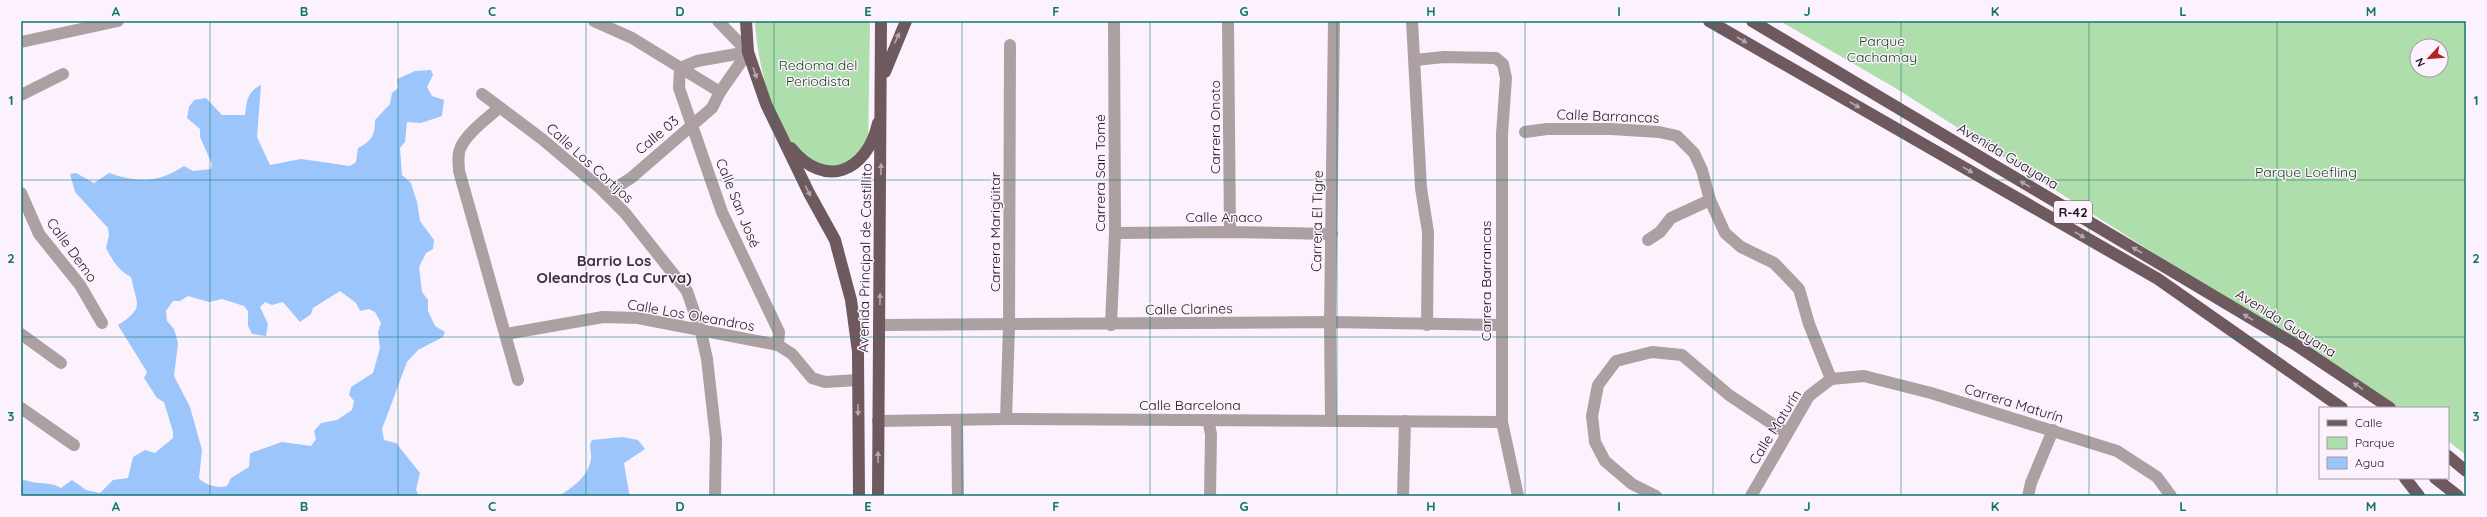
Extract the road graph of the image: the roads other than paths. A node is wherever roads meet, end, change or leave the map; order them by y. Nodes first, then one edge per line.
1 (118, 21) edge
2 (594, 21) edge
3 (718, 21) edge
4 (746, 21) edge
5 (881, 21) edge
6 (906, 21) edge
7 (1114, 21) edge
8 (1228, 21) edge
9 (1334, 21) edge
10 (1412, 21) edge
11 (1708, 21) edge
12 (1752, 21) edge
13 (21, 42) edge
14 (1010, 45) dead end
15 (748, 52) junction
16 (1415, 60) junction
17 (680, 68) junction
18 (63, 74) dead end
19 (882, 82) junction
20 (720, 92) junction
21 (482, 94) dead end
22 (21, 95) edge
23 (499, 108) junction
24 (691, 126) junction
25 (1526, 132) dead end
26 (779, 134) junction
27 (21, 193) edge
28 (606, 194) junction
29 (1710, 200) junction
30 (1230, 232) junction
31 (1116, 233) junction
32 (1332, 234) junction
33 (1648, 240) dead end
34 (1330, 322) junction
35 (102, 323) dead end
36 (879, 325) junction
37 (1111, 325) junction
38 (1428, 325) junction
39 (1500, 325) junction
40 (1009, 326) junction
41 (701, 332) junction
42 (21, 334) edge
43 (506, 334) junction
44 (778, 345) junction
45 (61, 364) dead end
46 (1831, 379) junction
47 (518, 380) dead end
48 (858, 380) junction
49 (2306, 384) junction
50 (2333, 407) edge
51 (2340, 407) edge
52 (2389, 407) edge
53 (21, 408) edge
54 (1006, 419) junction
55 (957, 420) junction
56 (1208, 420) junction
57 (878, 421) junction
58 (1331, 421) junction
59 (1405, 421) junction
60 (1502, 422) junction
61 (2053, 430) junction
62 (1786, 433) junction
63 (74, 445) dead end
64 (2449, 457) edge
65 (2466, 471) edge
66 (2406, 479) edge
67 (2437, 479) edge
68 (715, 496) edge
69 (859, 496) edge
70 (878, 496) edge
71 (958, 496) edge
72 (1210, 496) edge
73 (1403, 496) edge
74 (1518, 496) edge
75 (1656, 496) edge
76 (1751, 496) edge
77 (2028, 496) edge
78 (2171, 496) edge
79 (2419, 496) edge
80 (2458, 496) edge

1 - 13 street
2 - 17 street
3 - 15 street
4 - 15 main road, Avenida Principal de Castillito
5 - 19 main road, Avenida Principal de Castillito
19 -> 6 main road
7 - 31 street, Carrera San Tomé
8 - 30 street, Carrera Onoto
9 - 32 street, Carrera El Tigre
10 - 16 street
11 -> 49 main road, R-42
52 -> 12 main road, Avenida Guayana / R-42
14 - 40 street, Carrera Marigüitar
15 - 17 street
15 - 20 street, Calle 03
15 -> 26 main road, Avenida Principal de Castillito
16 - 38 street
16 - 39 street, Carrera Barrancas
17 - 20 street
17 - 24 street, Calle San José
18 - 22 street
19 - 26 main road
36 -> 19 main road, Avenida Principal de Castillito
20 - 24 street, Calle 03
21 - 23 street, Calle Los Cortijos
23 - 28 street, Calle Los Cortijos
23 - 43 street
24 - 28 street, Calle 03
24 - 44 street, Calle San José
25 - 29 street, Calle Barrancas
26 -> 48 main road, Avenida Principal de Castillito
27 - 35 street, Calle Demo
28 - 41 street, Calle Los Cortijos
29 - 33 street
29 - 46 street, Calle Barrancas
30 - 31 street, Calle Anaco
30 - 32 street, Calle Anaco
31 - 37 street, Carrera San Tomé
32 - 34 street, Carrera El Tigre
34 - 37 street, Calle Clarines
34 - 38 street, Calle Clarines
34 - 58 street, Carrera El Tigre
36 - 40 street, Calle Clarines
36 - 57 main road, Avenida Principal de Castillito
37 - 40 street, Calle Clarines
38 - 39 street, Calle Clarines
39 - 60 street, Carrera Barrancas
40 - 54 street, Carrera Marigüitar
41 - 43 street, Calle Los Oleandros
41 - 44 street, Calle Los Oleandros
41 - 68 street, Calle Los Cortijos
42 - 45 street
43 - 47 street
44 - 48 street, Calle Los Oleandros
46 - 61 street, Carrera Maturín
46 - 62 street, Calle Maturín
48 -> 69 main road, Avenida Principal de Castillito
49 - 50 main road
49 - 51 main road, R-42
53 - 63 street
54 - 55 street, Calle Barcelona
54 - 56 street, Calle Barcelona
55 - 57 street, Calle Barcelona
55 - 71 street
56 - 58 street, Calle Barcelona
56 - 72 street
70 -> 57 main road, Avenida Principal de Castillito
58 - 59 street, Calle Barcelona
59 - 60 street, Calle Barcelona
59 - 73 street
60 - 74 street, Carrera Barrancas
61 - 77 street
61 - 78 street, Carrera Maturín
62 - 75 street
62 - 76 street, Calle Maturín
64 - 65 main road
66 - 79 main road
67 - 80 main road

